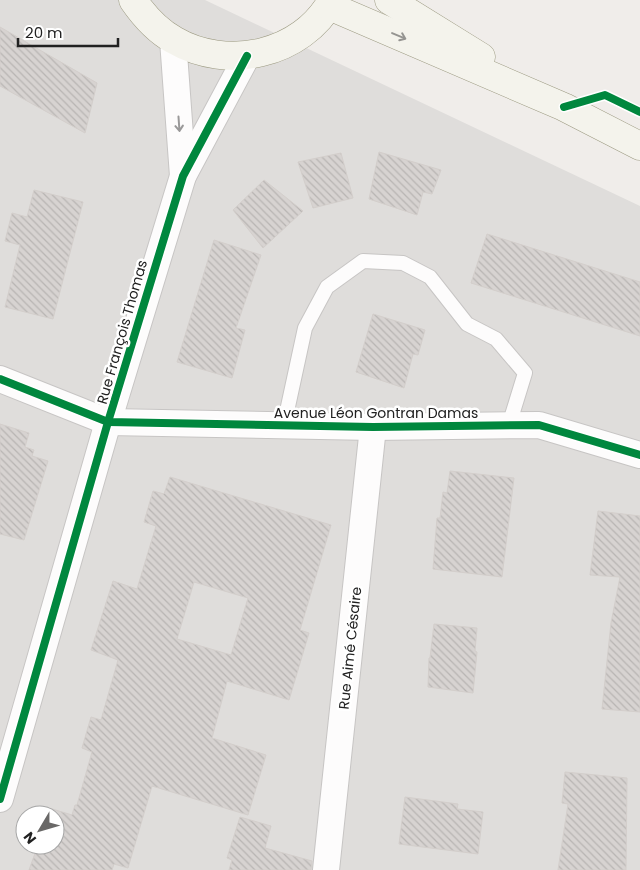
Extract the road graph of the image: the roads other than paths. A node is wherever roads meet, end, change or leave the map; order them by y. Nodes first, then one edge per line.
1 (133, 0) edge
2 (389, 0) edge
3 (331, 3) edge
4 (173, 40) junction
5 (247, 56) junction
6 (564, 107) junction
7 (640, 146) edge
8 (183, 176) junction
9 (0, 379) edge
10 (108, 422) junction
11 (284, 425) junction
12 (509, 425) junction
13 (373, 427) junction
14 (640, 455) edge
15 (0, 799) edge
16 (326, 870) edge

1 - 4 main road
2 - 6 main road
3 - 5 main road
3 -> 6 main road
4 - 5 main road
4 -> 8 street, Rue François Thomas
5 - 8 street, Rue François Thomas
6 - 7 main road
8 - 10 street, Rue François Thomas
9 - 10 street
10 - 11 street, Avenue Léon Gontran Damas
10 - 15 street, Rue François Thomas
11 - 12 lane
11 - 13 street, Avenue Léon Gontran Damas
12 - 13 street, Avenue Léon Gontran Damas
12 - 14 street, Avenue Léon Gontran Damas
13 - 16 street, Rue Aimé Césaire

